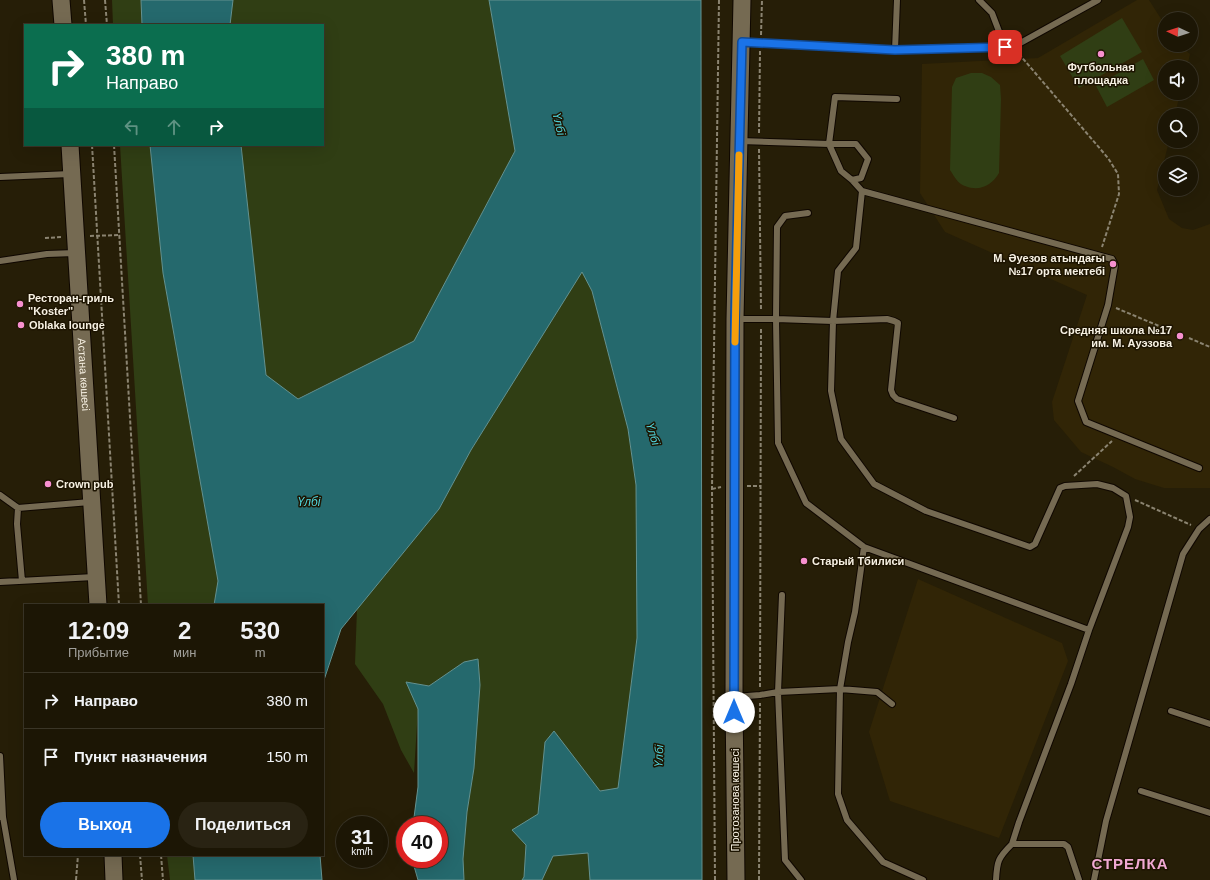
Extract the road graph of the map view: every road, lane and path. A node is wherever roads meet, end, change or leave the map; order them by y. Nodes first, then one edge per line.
1 (61, 0) edge
2 (84, 0) edge
3 (105, 0) edge
4 (719, 0) edge
5 (742, 0) edge
6 (762, 0) edge
7 (897, 0) edge
8 (979, 0) edge
9 (1098, 0) edge
10 (63, 24) edge
11 (86, 24) edge
12 (107, 24) edge
13 (742, 42) junction
14 (761, 43) junction
15 (1013, 47) junction
16 (997, 48) junction
17 (895, 50) junction
18 (897, 99) dead end
19 (739, 142) junction
20 (759, 142) junction
21 (829, 144) junction
22 (70, 146) edge
23 (92, 146) edge
24 (114, 146) edge
25 (72, 174) junction
26 (0, 177) edge
27 (852, 180) junction
28 (862, 191) junction
29 (808, 213) dead end
30 (77, 253) junction
31 (1099, 255) junction
32 (0, 260) edge
33 (1108, 305) junction
34 (735, 319) junction
35 (761, 319) junction
36 (776, 319) junction
37 (833, 321) junction
38 (1171, 331) dead end
39 (1189, 338) dead end
40 (1210, 347) edge
41 (954, 418) dead end
42 (1119, 434) junction
43 (1199, 468) dead end
44 (1064, 486) junction
45 (0, 495) edge
46 (1126, 496) junction
47 (92, 502) junction
48 (18, 508) junction
49 (1210, 519) edge
50 (1199, 529) junction
51 (864, 547) junction
52 (96, 577) junction
53 (22, 581) junction
54 (0, 582) edge
55 (782, 595) dead end
56 (98, 604) edge
57 (119, 604) edge
58 (141, 604) edge
59 (1089, 630) junction
60 (840, 690) junction
61 (778, 692) junction
62 (760, 695) junction
63 (734, 697) junction
64 (892, 704) dead end
65 (1171, 711) dead end
66 (1210, 724) edge
67 (0, 756) edge
68 (1141, 791) dead end
69 (1210, 813) edge
70 (2, 817) edge
71 (1012, 844) junction
72 (78, 856) edge
73 (113, 856) edge
74 (140, 856) edge
75 (161, 856) edge
76 (14, 880) edge
77 (76, 880) edge
78 (114, 880) edge
79 (142, 880) edge
80 (163, 880) edge
81 (715, 880) edge
82 (736, 880) edge
83 (759, 880) edge
84 (802, 880) edge
85 (923, 880) edge
86 (996, 880) edge
87 (1079, 880) edge
88 (1094, 880) edge

1 - 10 street
2 - 11 path
3 - 12 path
4 - 81 path
5 - 13 street, Протозанова көшесі
6 - 14 path
7 - 17 lane
8 - 16 lane
9 - 15 lane
13 - 14 lane
13 - 19 street, Протозанова көшесі
14 - 17 lane
14 - 20 path
15 - 16 lane
15 - 31 path
16 - 17 lane
18 - 21 lane
19 - 20 lane
19 - 34 street, Протозанова көшесі
20 - 21 lane
20 - 35 path
21 - 27 lane
21 - 27 lane
22 - 25 street, Астана көшесі
23 - 57 path
24 - 58 path
25 - 26 lane
25 - 30 street, Астана көшесі
27 - 28 lane
28 - 31 lane
28 - 37 lane
29 - 36 lane
30 - 32 lane
30 - 47 street, Астана көшесі
31 - 33 lane
33 - 38 path
33 - 42 lane
34 - 35 lane
34 - 63 street, Протозанова көшесі
35 - 36 lane
35 - 62 path
36 - 37 lane
36 - 51 lane
37 - 41 lane
37 - 44 lane
39 - 40 path
42 - 43 lane
42 - 44 path
44 - 46 lane
45 - 48 lane
46 - 50 path
46 - 59 lane
47 - 48 lane
47 - 52 street, Астана көшесі
48 - 53 lane
49 - 50 lane
50 - 88 lane
51 - 59 lane
51 - 60 lane
52 - 53 lane
52 - 56 street, Астана көшесі
53 - 54 lane
55 - 61 lane
59 - 71 lane
60 - 61 lane
60 - 64 lane
60 - 85 lane
61 - 62 lane
61 - 84 lane
62 - 63 lane
62 - 83 path
63 - 82 street, Протозанова көшесі
65 - 66 lane
67 - 70 lane
68 - 69 lane
70 - 76 lane
71 - 86 lane
71 - 87 lane
72 - 77 path
73 - 78 street
74 - 79 path
75 - 80 path

